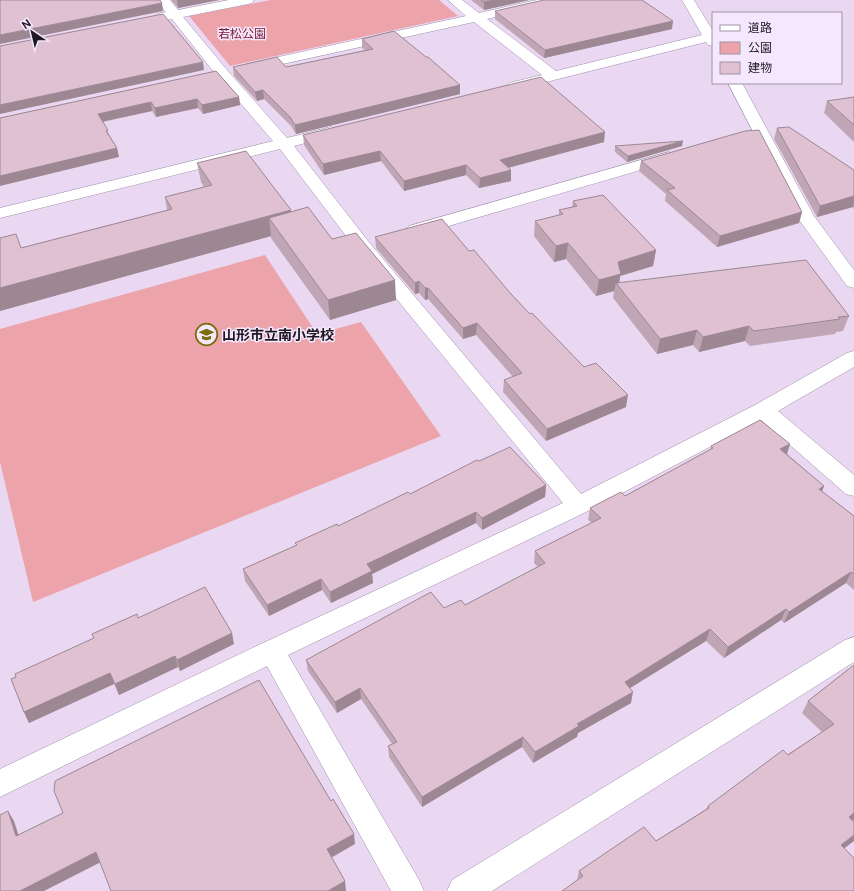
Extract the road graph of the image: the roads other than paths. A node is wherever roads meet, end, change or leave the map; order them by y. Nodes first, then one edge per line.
1 (163, 0) edge
2 (248, 0) edge
3 (454, 0) edge
4 (554, 0) edge
5 (688, 0) edge
6 (174, 14) junction
7 (477, 17) junction
8 (151, 19) edge
9 (712, 40) edge
10 (215, 75) junction
11 (553, 76) junction
12 (735, 84) edge
13 (499, 90) edge
14 (345, 129) edge
15 (284, 144) junction
16 (685, 152) edge
17 (0, 213) edge
18 (401, 234) edge
19 (854, 282) edge
20 (854, 358) edge
21 (763, 410) junction
22 (854, 488) edge
23 (578, 506) junction
24 (854, 648) edge
25 (272, 651) junction
26 (0, 783) edge
27 (408, 891) edge
28 (463, 891) edge

1 - 6 street
2 - 6 street
3 - 7 street
4 - 7 street
5 - 9 street
6 - 8 street
6 - 10 street
7 - 10 street
7 - 11 street
9 - 11 street
10 - 15 street
11 - 13 street
12 - 19 street
14 - 15 street
15 - 17 street
15 - 23 street
16 - 18 street
20 - 21 street
21 - 22 street
21 - 23 street
23 - 25 street
24 - 28 street
25 - 26 street
25 - 27 street

